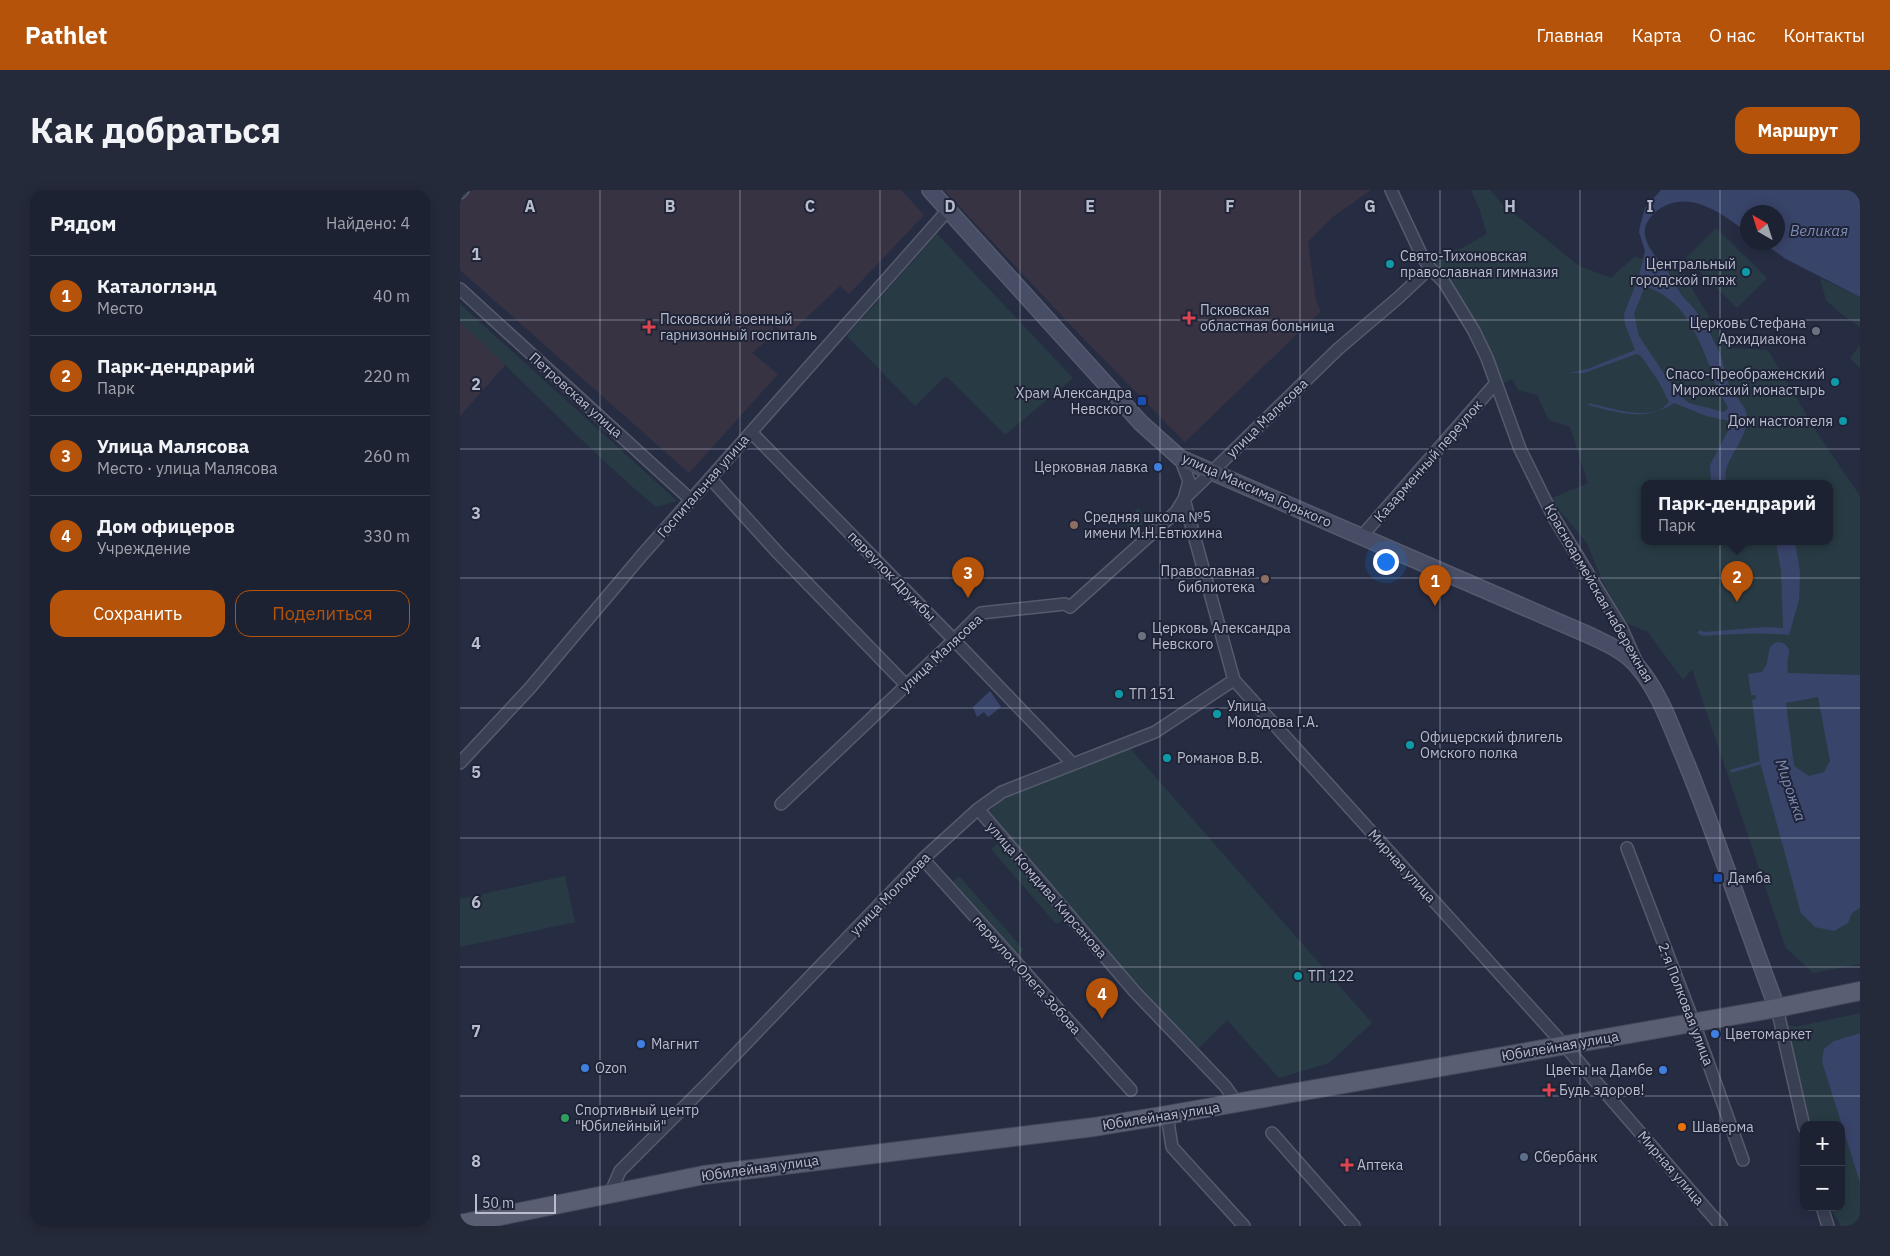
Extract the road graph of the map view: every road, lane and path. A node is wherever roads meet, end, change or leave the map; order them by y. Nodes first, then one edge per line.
1 (463, 190) edge
2 (930, 190) edge
3 (1391, 190) edge
4 (460, 193) edge
5 (948, 210) junction
6 (1430, 268) junction
7 (460, 289) edge
8 (1496, 384) junction
9 (751, 432) junction
10 (1180, 458) junction
11 (1212, 473) junction
12 (710, 478) junction
13 (1184, 499) junction
14 (691, 500) junction
15 (1362, 537) junction
16 (954, 640) junction
17 (1637, 665) junction
18 (1234, 680) junction
19 (906, 685) junction
20 (460, 763) edge
21 (1073, 764) junction
22 (781, 804) dead end
23 (978, 809) junction
24 (1627, 848) dead end
25 (922, 859) junction
26 (1860, 991) edge
27 (1776, 1008) junction
28 (1694, 1023) junction
29 (1565, 1046) junction
30 (1131, 1090) dead end
31 (1237, 1104) junction
32 (1167, 1116) junction
33 (1803, 1121) edge
34 (1272, 1133) dead end
35 (1743, 1160) dead end
36 (610, 1194) junction
37 (1822, 1211) edge
38 (460, 1224) edge
39 (1824, 1224) edge
40 (1244, 1226) edge
41 (1354, 1226) edge
42 (1721, 1226) edge

1 - 4 street
2 - 5 main road, улица Максима Горького
3 - 6 street, Красноармейская набережная
5 - 9 street, Госпитальная улица
5 - 10 main road, улица Максима Горького
6 - 8 street, Красноармейская набережная
6 - 11 street, улица Малясова
7 - 14 street, Петровская улица
8 - 15 street, Казарменный переулок
8 - 17 street, Красноармейская набережная
9 - 12 street, Госпитальная улица
9 - 16 street, переулок Дружбы
10 - 11 main road, улица Максима Горького
10 - 13 street, Мирная улица
11 - 13 street, улица Малясова
11 - 15 main road, улица Максима Горького
12 - 14 street, Госпитальная улица
12 - 19 street
13 - 16 street, улица Малясова
13 - 18 street, Мирная улица
14 - 20 street, Госпитальная улица
15 - 17 main road, улица Максима Горького
16 - 19 street, улица Малясова
16 - 21 street, переулок Дружбы
17 - 27 main road, Красноармейская набережная
18 - 21 street, улица Молодова
18 - 29 street, Мирная улица
19 - 22 street, улица Малясова
21 - 23 street, улица Молодова
23 - 25 street, улица Молодова
23 - 31 street, улица Комдива Кирсанова
24 - 28 street, 2-я Полковая улица
25 - 30 street, переулок Олега Зобова
25 - 36 street, улица Молодова
26 - 27 main road, Юбилейная улица
27 - 28 main road, Юбилейная улица
27 - 33 street, Красноармейская набережная
28 - 29 main road, Юбилейная улица
28 - 35 street, 2-я Полковая улица
29 - 31 main road, Юбилейная улица
29 - 42 street, Мирная улица
31 - 32 main road, Юбилейная улица
32 - 36 main road, Юбилейная улица
32 - 40 street
34 - 41 street
36 - 38 main road, Юбилейная улица
37 - 39 street

